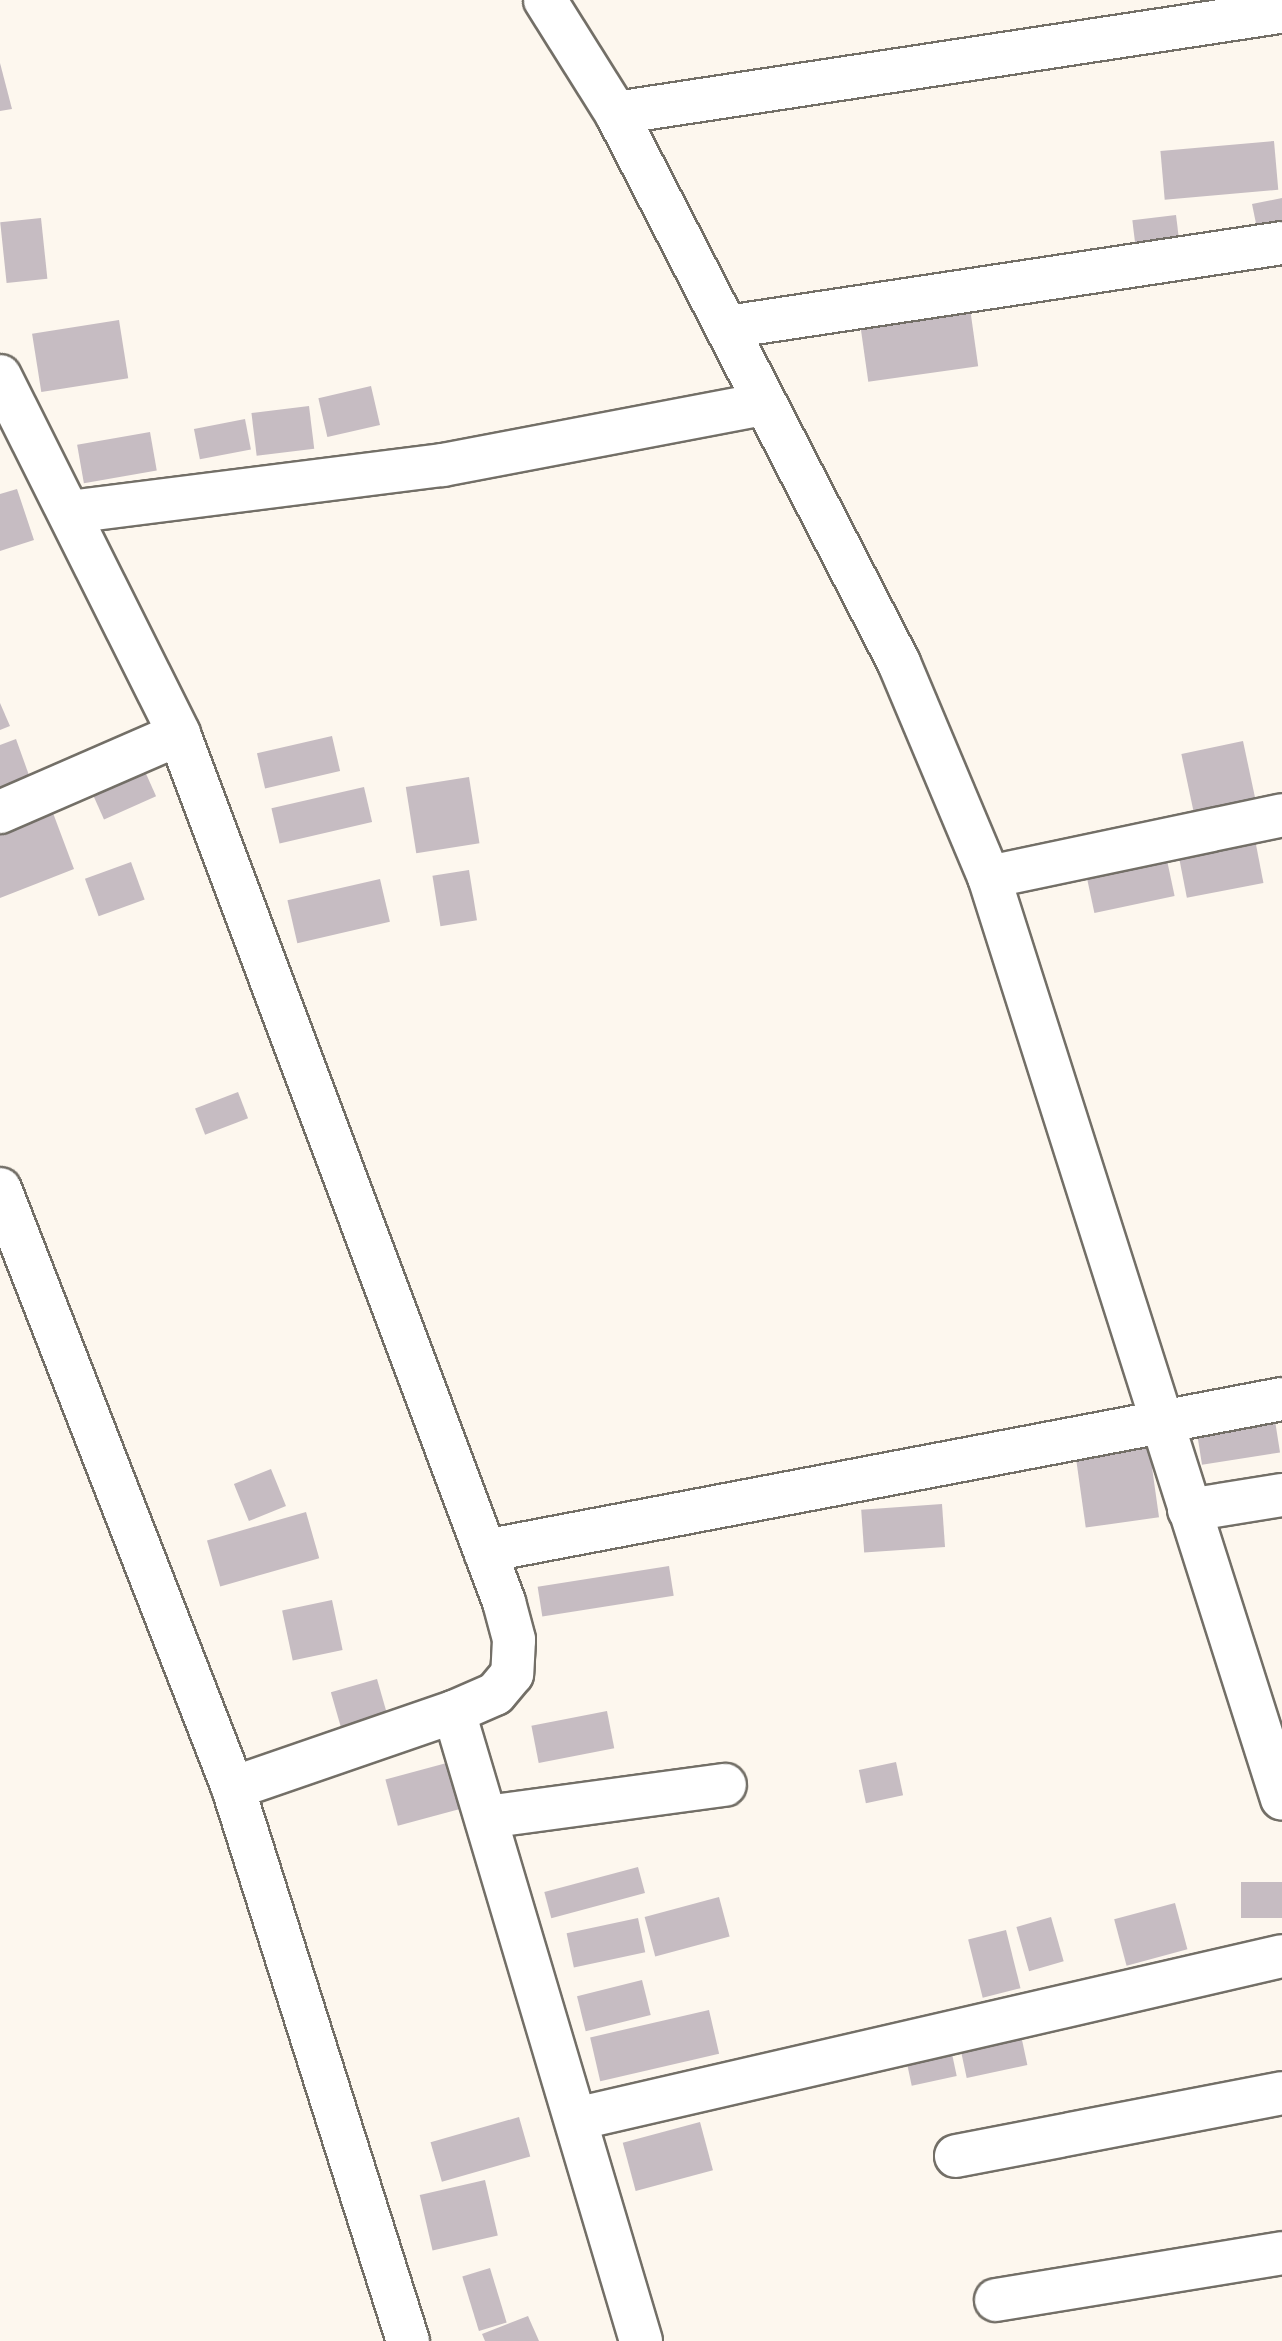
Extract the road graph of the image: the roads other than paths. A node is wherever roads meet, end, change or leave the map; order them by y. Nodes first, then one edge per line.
1 (546, 0) edge
2 (1278, 10) edge
3 (616, 114) junction
4 (1282, 243) edge
5 (728, 327) junction
6 (0, 376) edge
7 (764, 404) junction
8 (70, 512) junction
9 (179, 734) junction
10 (0, 812) edge
11 (1282, 816) edge
12 (990, 877) junction
13 (0, 1189) edge
14 (1282, 1399) edge
15 (1165, 1424) junction
16 (1282, 1496) edge
17 (1189, 1510) junction
18 (485, 1551) junction
19 (454, 1712) junction
20 (725, 1785) dead end
21 (233, 1788) junction
22 (1282, 1799) edge
23 (486, 1817) junction
24 (1282, 1956) edge
25 (1282, 2093) edge
26 (580, 2118) junction
27 (956, 2156) dead end
28 (1282, 2253) edge
29 (996, 2300) dead end
30 (408, 2341) edge
31 (641, 2341) edge

1 - 3 street
2 - 3 street
3 - 5 street
4 - 5 street
5 - 7 street
6 - 8 street
7 - 8 street
7 - 12 street
8 - 9 street
9 - 10 street
9 - 18 street
11 - 12 street
12 - 15 street
13 - 21 street
14 - 15 street
15 - 17 street
15 - 18 street
16 - 17 street
17 - 22 street
18 - 19 street
19 - 21 street
19 - 23 street
20 - 23 street
21 - 30 street
23 - 26 street
24 - 26 street
25 - 27 street
26 - 31 street
28 - 29 street

